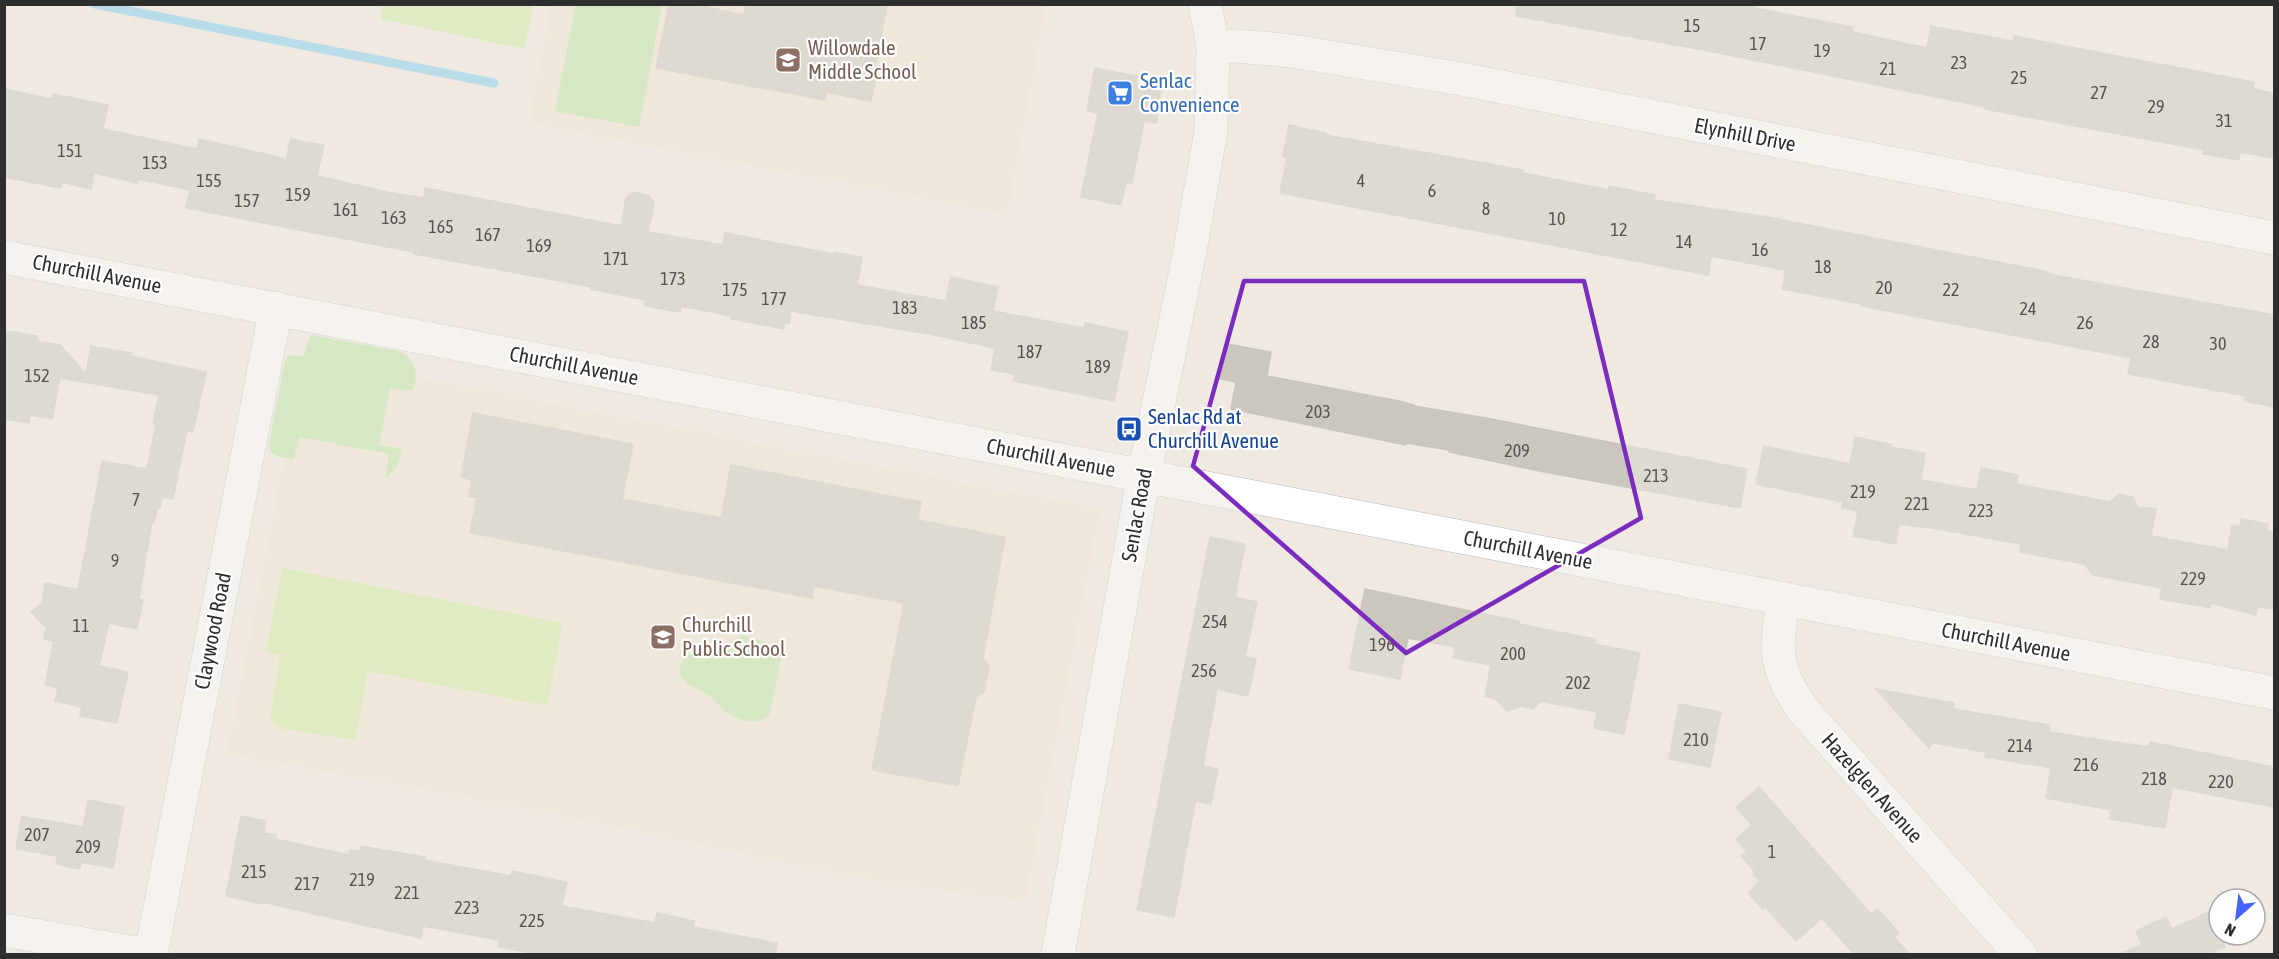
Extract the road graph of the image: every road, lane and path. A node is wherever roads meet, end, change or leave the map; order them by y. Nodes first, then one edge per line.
1 (1204, 4) edge
2 (1213, 47) junction
3 (2274, 238) edge
4 (4, 257) edge
5 (276, 308) junction
6 (1144, 475) junction
7 (1784, 599) junction
8 (2274, 693) edge
9 (4, 930) edge
10 (141, 954) edge
11 (151, 954) edge
12 (1058, 954) edge
13 (2020, 954) edge

1 - 2 street, Senlac Road
2 - 3 street, Elynhill Drive
2 - 6 street, Senlac Road
4 - 5 street, Churchill Avenue
5 - 6 street, Churchill Avenue
5 - 11 street, Claywood Road
6 - 7 street, Churchill Avenue
6 - 12 street, Senlac Road
7 - 8 street, Churchill Avenue
7 - 13 street, Hazelglen Avenue
9 - 10 street

